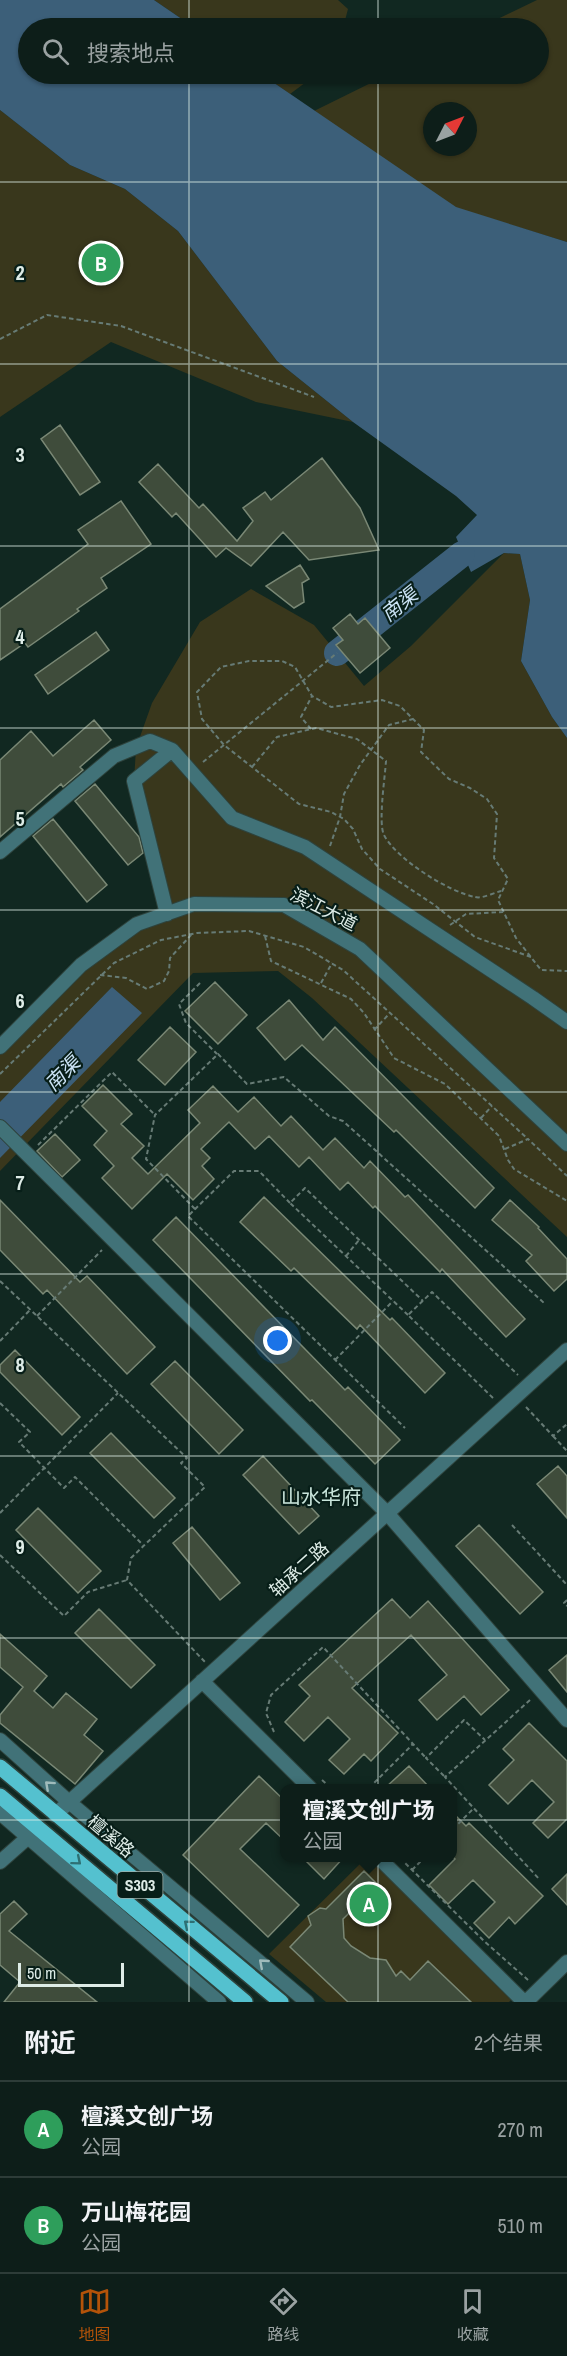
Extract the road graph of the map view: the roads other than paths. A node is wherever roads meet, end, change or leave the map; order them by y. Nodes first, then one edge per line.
1 (172, 750) junction
2 (0, 852) edge
3 (167, 914) junction
4 (567, 1023) edge
5 (0, 1047) edge
6 (0, 1126) edge
7 (567, 1144) edge
8 (567, 1350) edge
9 (387, 1513) junction
10 (202, 1681) junction
11 (567, 1720) edge
12 (0, 1740) edge
13 (0, 1767) edge
14 (306, 1784) edge
15 (0, 1796) edge
16 (69, 1802) junction
17 (0, 1813) edge
18 (55, 1815) junction
19 (33, 1833) junction
20 (0, 1862) edge
21 (384, 1862) edge
22 (567, 1962) edge
23 (219, 2002) edge
24 (245, 2002) edge
25 (281, 2002) edge
26 (308, 2002) edge
27 (525, 2002) edge

1 - 2 street
1 - 3 street
1 - 4 street
3 - 5 street, 滨江大道
3 - 7 street, 滨江大道
6 - 9 street
8 - 9 street, 轴承二路
9 - 10 street, 轴承二路
9 - 11 street
10 - 14 street
10 - 16 street, 轴承二路
16 -> 12 street
13 - 18 main road, 檀溪路 / S303
15 - 19 main road, S303
16 - 18 street, 轴承二路
26 -> 16 street
17 - 19 street
25 -> 18 main road, 檀溪路 / S303
19 - 20 street
19 - 23 street
19 -> 24 main road, S303
21 - 27 street
22 - 27 street

